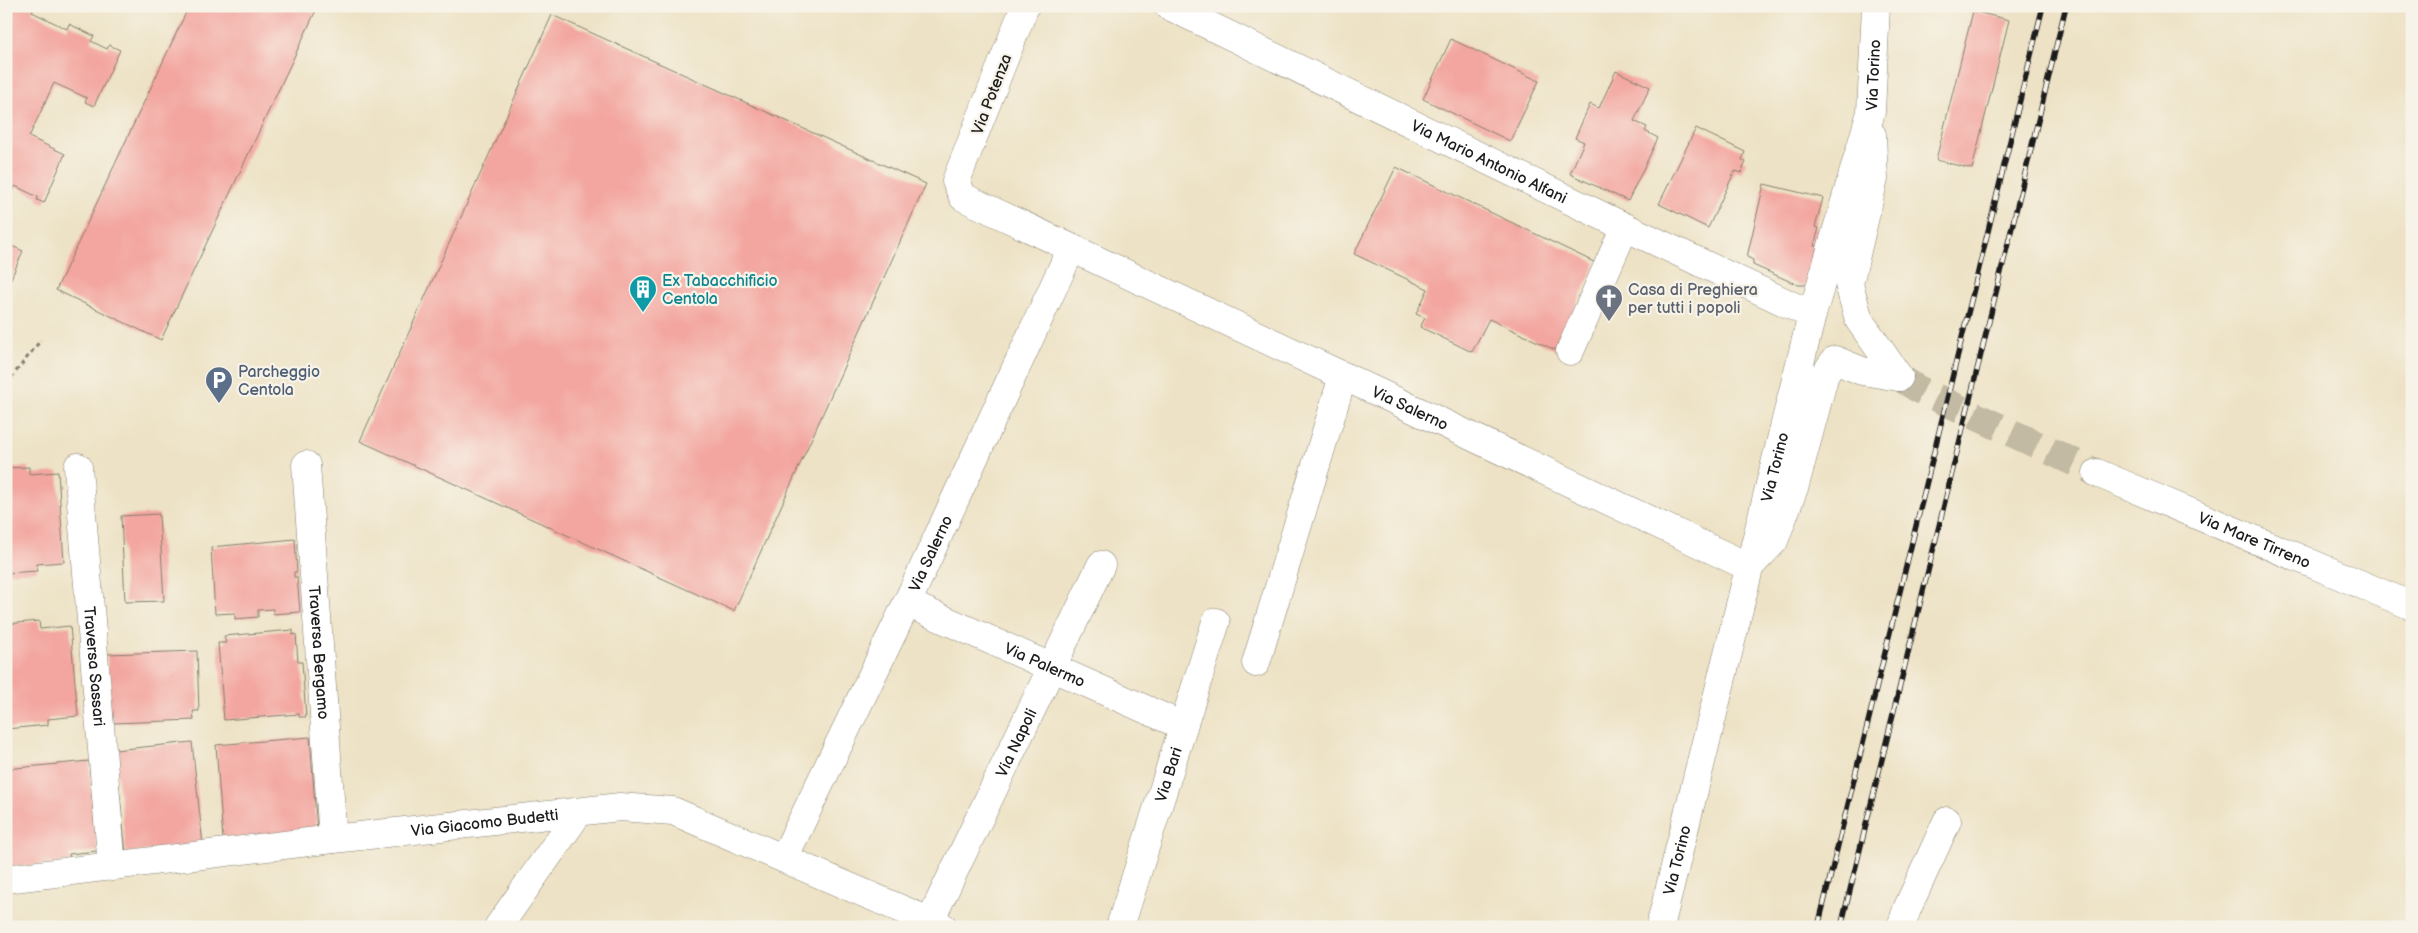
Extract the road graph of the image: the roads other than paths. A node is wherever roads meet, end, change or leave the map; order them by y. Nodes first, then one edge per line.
1 (1025, 6) edge
2 (1169, 6) edge
3 (1876, 6) edge
4 (1871, 112) junction
5 (956, 181) joint
6 (1625, 227) junction
7 (1071, 249) junction
8 (1812, 315) junction
9 (1570, 351) dead end
10 (1343, 376) junction
11 (306, 465) dead end
12 (78, 467) dead end
13 (2098, 473) tunnel mouth
14 (1100, 565) dead end
15 (1749, 567) junction
16 (907, 603) junction
17 (2412, 606) edge
18 (1216, 622) dead end
19 (1256, 663) dead end
20 (1051, 667) junction
21 (1182, 726) junction
22 (580, 812) junction
23 (1948, 821) dead end
24 (333, 839) junction
25 (784, 858) junction
26 (112, 866) junction
27 (6, 879) edge
28 (936, 924) edge
29 (498, 927) edge
30 (1120, 927) edge
31 (1660, 927) edge
32 (1901, 927) edge

1 - 5 street, Via Potenza
2 - 6 street, Via Mario Antonio Alfani
3 - 4 street, Via Torino
4 - 8 street, Via Torino
4 - 15 street
5 - 7 street, Via Salerno
6 - 8 street, Via Mario Antonio Alfani
6 - 9 street
7 - 10 street, Via Salerno
7 - 16 street, Via Salerno
8 - 15 street, Via Torino
10 - 15 street, Via Salerno
10 - 19 street
11 - 24 street, Traversa Bergamo
12 - 26 street, Traversa Sassari
13 - 17 street, Via Mare Tirreno
14 - 20 street, Via Napoli
15 - 31 street, Via Torino
16 - 20 street, Via Palermo
16 - 25 street, Via Salerno
18 - 21 street, Via Bari
20 - 21 street, Via Palermo
20 - 28 street, Via Napoli
21 - 30 street, Via Bari
22 - 24 street, Via Giacomo Budetti
22 - 25 street, Via Giacomo Budetti
22 - 29 street
23 - 32 street
24 - 26 street, Via Giacomo Budetti
25 - 28 street, Via Giacomo Budetti
26 - 27 street, Via Giacomo Budetti

